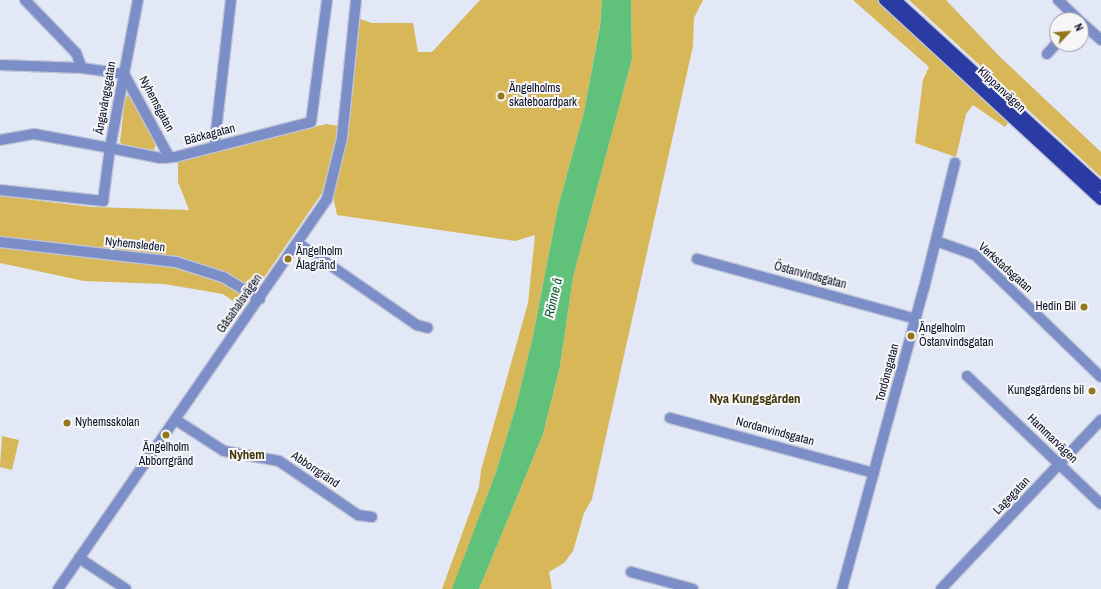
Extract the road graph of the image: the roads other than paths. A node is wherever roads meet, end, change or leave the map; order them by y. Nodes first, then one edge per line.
1 (25, 0) edge
2 (138, 0) edge
3 (231, 0) edge
4 (327, 0) edge
5 (356, 0) edge
6 (884, 0) edge
7 (896, 0) edge
8 (1058, 0) edge
9 (1071, 12) edge
10 (1089, 29) edge
11 (1101, 40) edge
12 (0, 65) edge
13 (82, 68) junction
14 (124, 74) junction
15 (0, 140) edge
16 (217, 146) junction
17 (112, 149) junction
18 (167, 158) junction
19 (954, 163) dead end
20 (1101, 187) edge
21 (0, 190) edge
22 (1101, 200) edge
23 (936, 241) junction
24 (0, 242) edge
25 (298, 244) junction
26 (697, 259) dead end
27 (260, 299) junction
28 (916, 319) junction
29 (428, 328) dead end
30 (967, 376) dead end
31 (1101, 377) edge
32 (670, 418) dead end
33 (176, 420) junction
34 (1101, 420) edge
35 (1060, 464) junction
36 (874, 473) junction
37 (1101, 504) edge
38 (372, 517) dead end
39 (80, 558) junction
40 (631, 572) dead end
41 (58, 589) edge
42 (126, 589) edge
43 (693, 589) edge
44 (842, 589) edge
45 (942, 589) edge

1 - 13 street
2 - 14 street, Ängavångsgatan
3 - 16 street
4 - 16 street, Bäckagatan
5 - 25 street, Gåsahalsvägen
6 - 22 main road, Klippanvägen
7 - 20 main road, Klippanvägen
8 - 9 street
10 - 11 street
12 - 13 street, Nyhemsgatan
13 - 14 street, Nyhemsgatan
14 - 17 street, Ängavångsgatan
14 - 18 street, Nyhemsgatan
15 - 17 street, Bäckagatan
16 - 18 street, Bäckagatan
17 - 18 street, Bäckagatan
17 - 21 street, Ängavångsgatan
19 - 23 street, Tordönsgatan
23 - 28 street, Tordönsgatan
23 - 31 street, Verkstadsgatan
24 - 27 street, Nyhemsleden
25 - 27 street, Gåsahalsvägen
25 - 29 street
26 - 28 street, Östanvindsgatan
27 - 33 street, Gåsahalsvägen
28 - 36 street, Tordönsgatan
30 - 35 street, Hammarvägen
32 - 36 street, Nordanvindsgatan
33 - 38 street, Abborrgränd
33 - 39 street, Gåsahalsvägen
34 - 35 street, Lagegatan
35 - 37 street, Hammarvägen
35 - 45 street, Lagegatan
36 - 44 street, Tordönsgatan
39 - 41 street, Gåsahalsvägen
39 - 42 street
40 - 43 street

